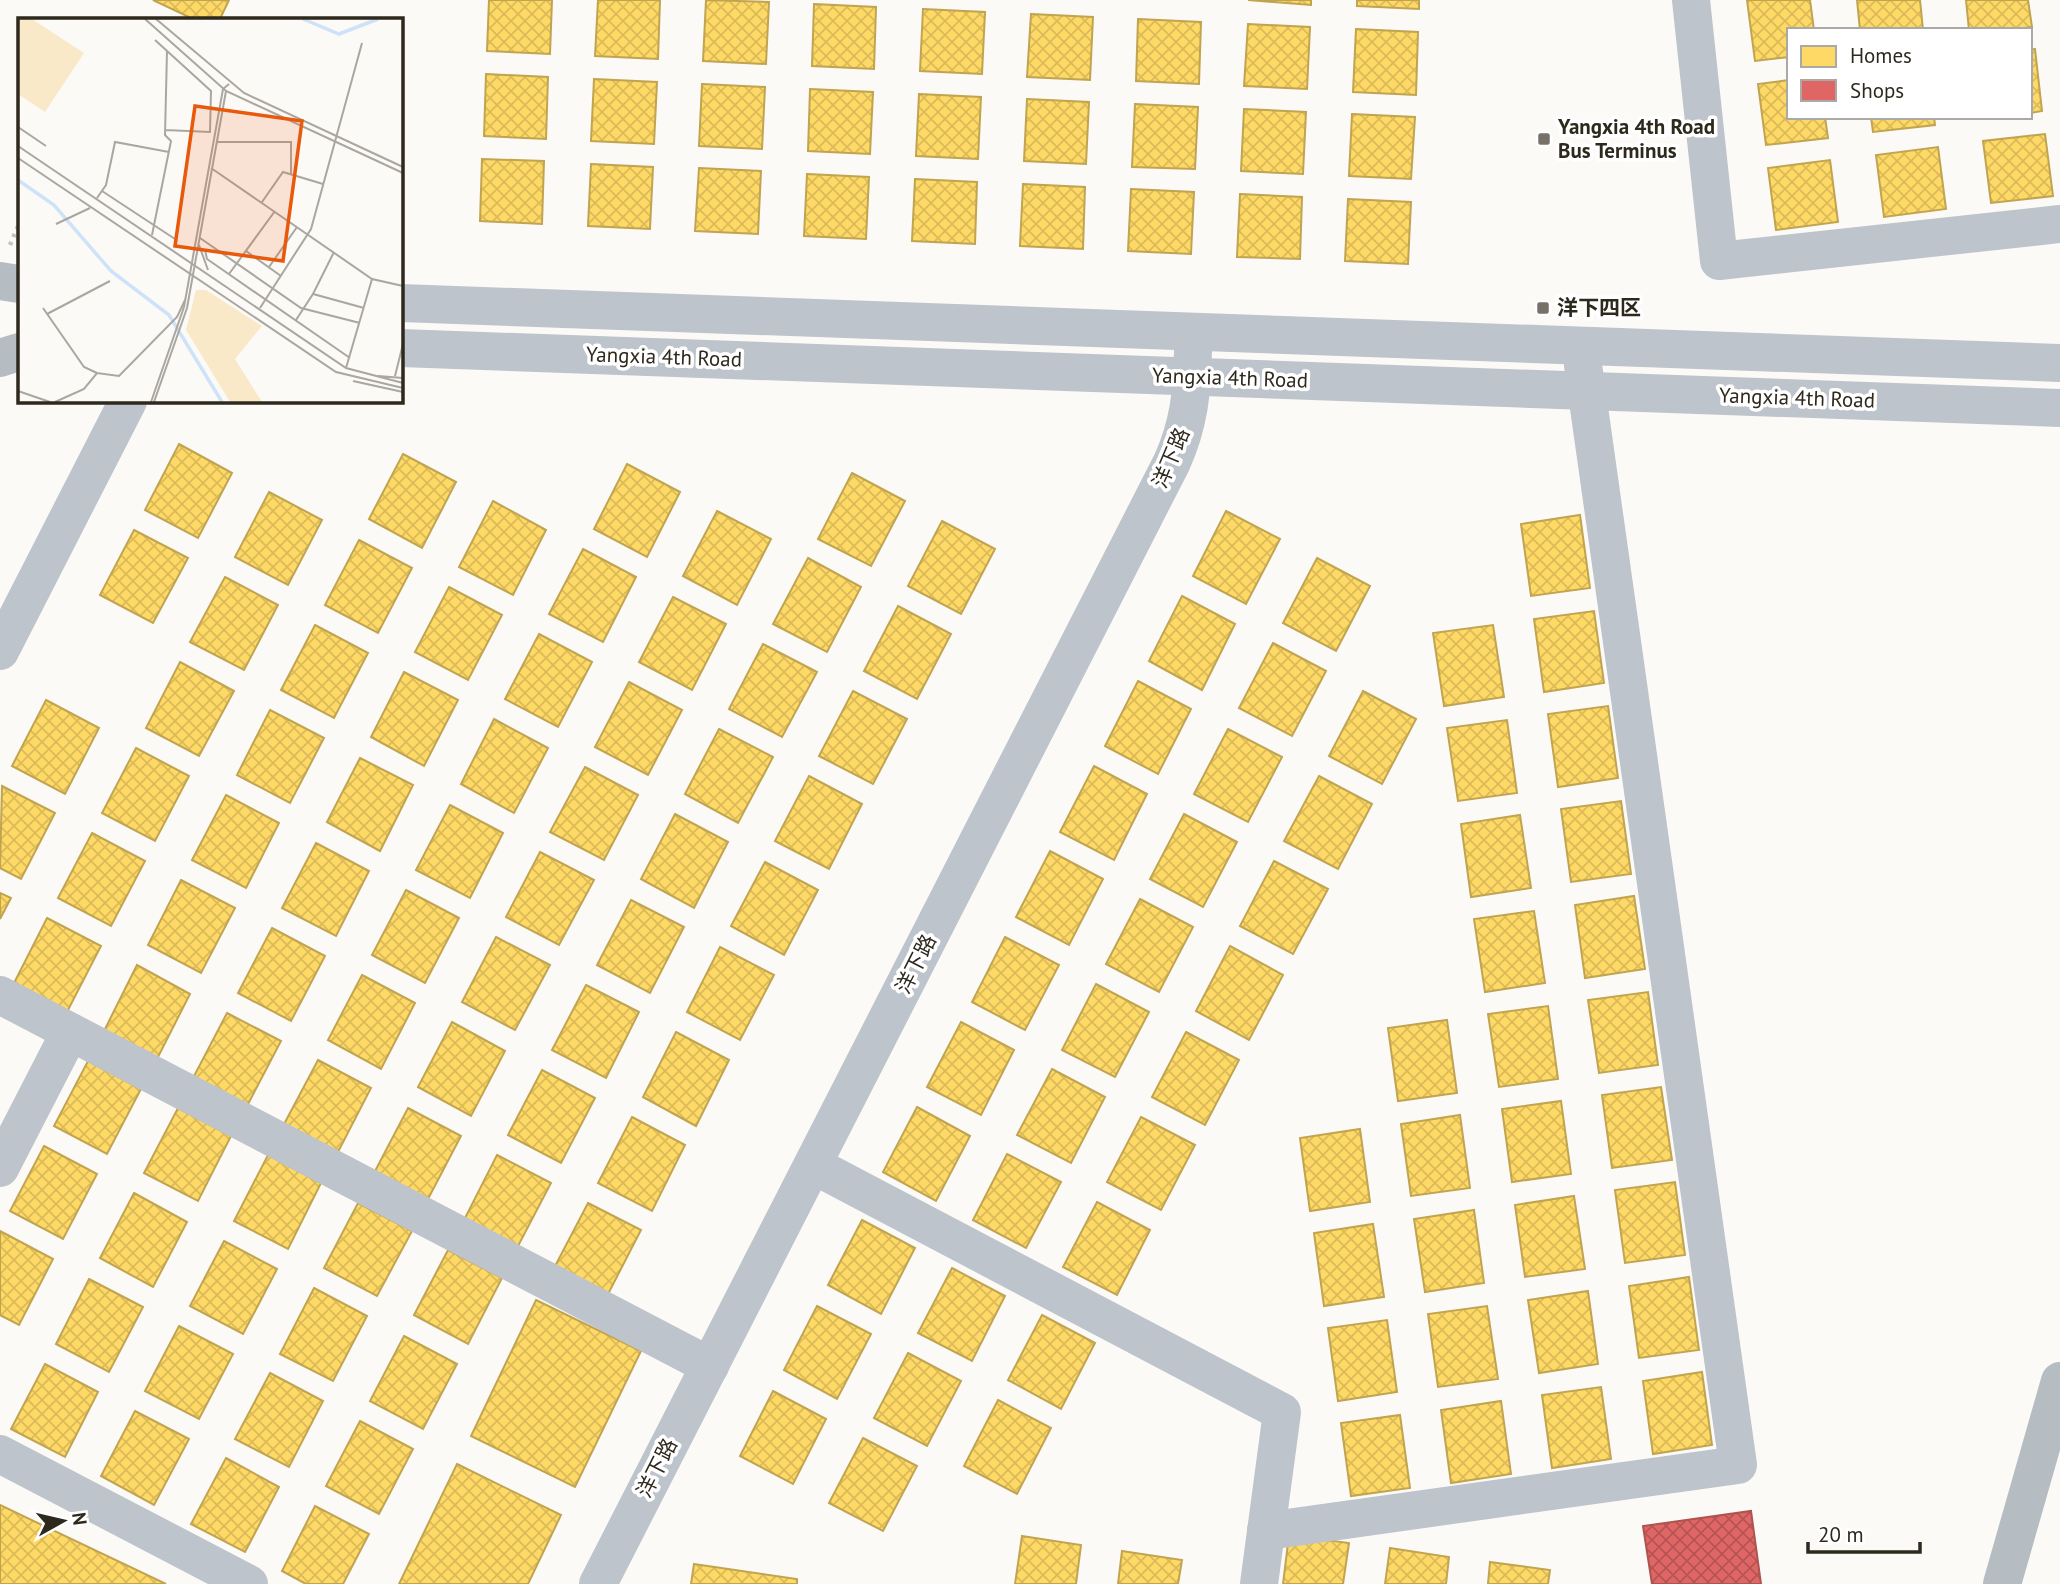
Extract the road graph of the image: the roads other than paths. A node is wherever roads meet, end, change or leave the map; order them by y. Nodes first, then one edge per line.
1 (1691, 0) edge
2 (2060, 224) edge
3 (0, 281) edge
4 (18, 284) edge
5 (18, 294) edge
6 (0, 295) edge
7 (402, 303) edge
8 (1194, 332) junction
9 (18, 343) edge
10 (0, 344) edge
11 (1580, 345) junction
12 (402, 348) edge
13 (18, 352) edge
14 (0, 358) edge
15 (2060, 363) edge
16 (1192, 376) junction
17 (1586, 391) junction
18 (127, 402) edge
19 (2060, 408) edge
20 (0, 651) edge
21 (0, 995) edge
22 (70, 1032) junction
23 (813, 1165) junction
24 (0, 1168) edge
25 (710, 1366) junction
26 (2060, 1381) edge
27 (0, 1454) edge
28 (1266, 1531) junction
29 (249, 1584) edge
30 (598, 1584) edge
31 (1259, 1584) edge
32 (2002, 1584) edge

1 - 2 street
3 - 4 main road
5 - 6 street
7 - 8 street
8 - 11 street
8 - 16 street, 洋下路
9 - 10 street
11 - 15 street
11 - 17 street
12 - 16 street, Yangxia 4th Road
13 - 14 main road
16 - 17 street, Yangxia 4th Road
16 - 23 street, 洋下路
17 - 19 street, Yangxia 4th Road
17 - 28 street
18 - 20 street
21 - 22 street
22 - 24 street
22 - 25 street
23 - 25 street, 洋下路
23 - 28 street
25 - 30 street, 洋下路
26 - 32 main road
27 - 29 street
28 - 31 street

